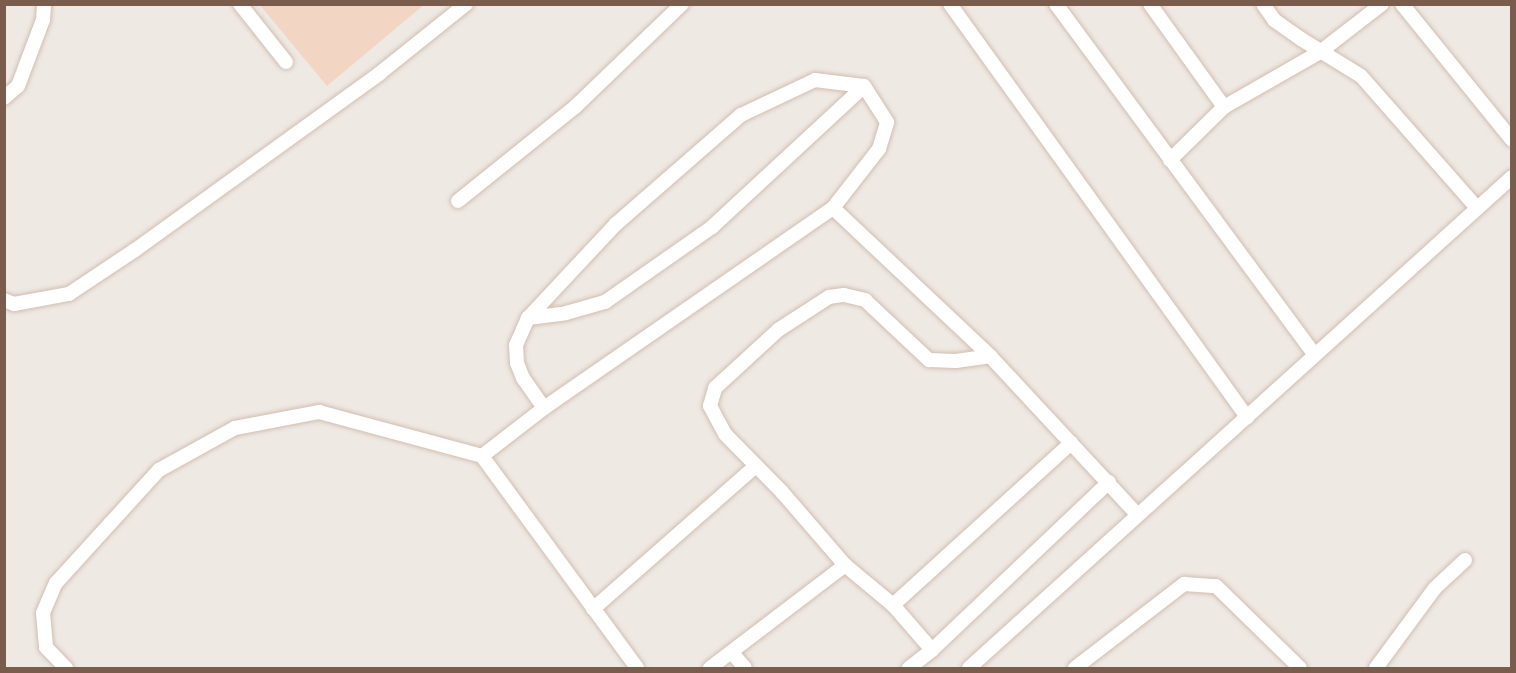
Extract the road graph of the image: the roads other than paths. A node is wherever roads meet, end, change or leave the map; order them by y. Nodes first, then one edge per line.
1 (44, 4) edge
2 (240, 4) edge
3 (466, 4) edge
4 (682, 4) edge
5 (950, 4) edge
6 (1056, 4) edge
7 (1150, 4) edge
8 (1263, 4) edge
9 (1382, 4) edge
10 (1402, 4) edge
11 (1320, 52) junction
12 (286, 62) dead end
13 (864, 86) junction
14 (4, 98) edge
15 (1224, 107) junction
16 (1512, 140) edge
17 (1170, 160) junction
18 (1512, 177) edge
19 (458, 201) dead end
20 (832, 208) junction
21 (1477, 208) junction
22 (4, 300) edge
23 (528, 318) junction
24 (1315, 355) junction
25 (990, 356) junction
26 (544, 408) junction
27 (1247, 417) junction
28 (1071, 443) junction
29 (482, 456) junction
30 (756, 466) junction
31 (1109, 482) junction
32 (1138, 515) junction
33 (1465, 560) dead end
34 (845, 565) junction
35 (893, 605) junction
36 (593, 609) junction
37 (932, 650) junction
38 (733, 654) junction
39 (66, 669) edge
40 (637, 669) edge
41 (710, 669) edge
42 (745, 669) edge
43 (909, 669) edge
44 (969, 669) edge
45 (1075, 669) edge
46 (1300, 669) edge
47 (1376, 669) edge

1 - 14 lane
2 - 12 lane
3 - 22 lane
4 - 19 lane
5 - 27 lane
6 - 17 lane
7 - 15 lane
8 - 11 lane
9 - 11 lane
10 - 16 lane
11 - 15 lane
11 - 21 lane
13 - 20 lane
13 - 23 lane
13 - 23 lane
15 - 17 lane
17 - 24 lane
18 - 21 lane
20 - 25 lane
20 - 26 lane
21 - 24 lane
23 - 26 lane
24 - 27 lane
25 - 28 lane
25 - 30 lane
26 - 29 lane
27 - 32 lane
28 - 31 lane
28 - 35 lane
29 - 36 lane
29 - 39 lane
30 - 34 lane
30 - 36 lane
31 - 32 lane
31 - 37 lane
32 - 44 lane
33 - 47 lane
34 - 35 lane
34 - 38 lane
35 - 37 lane
36 - 40 lane
37 - 43 lane
38 - 41 lane
38 - 42 lane
45 - 46 lane

